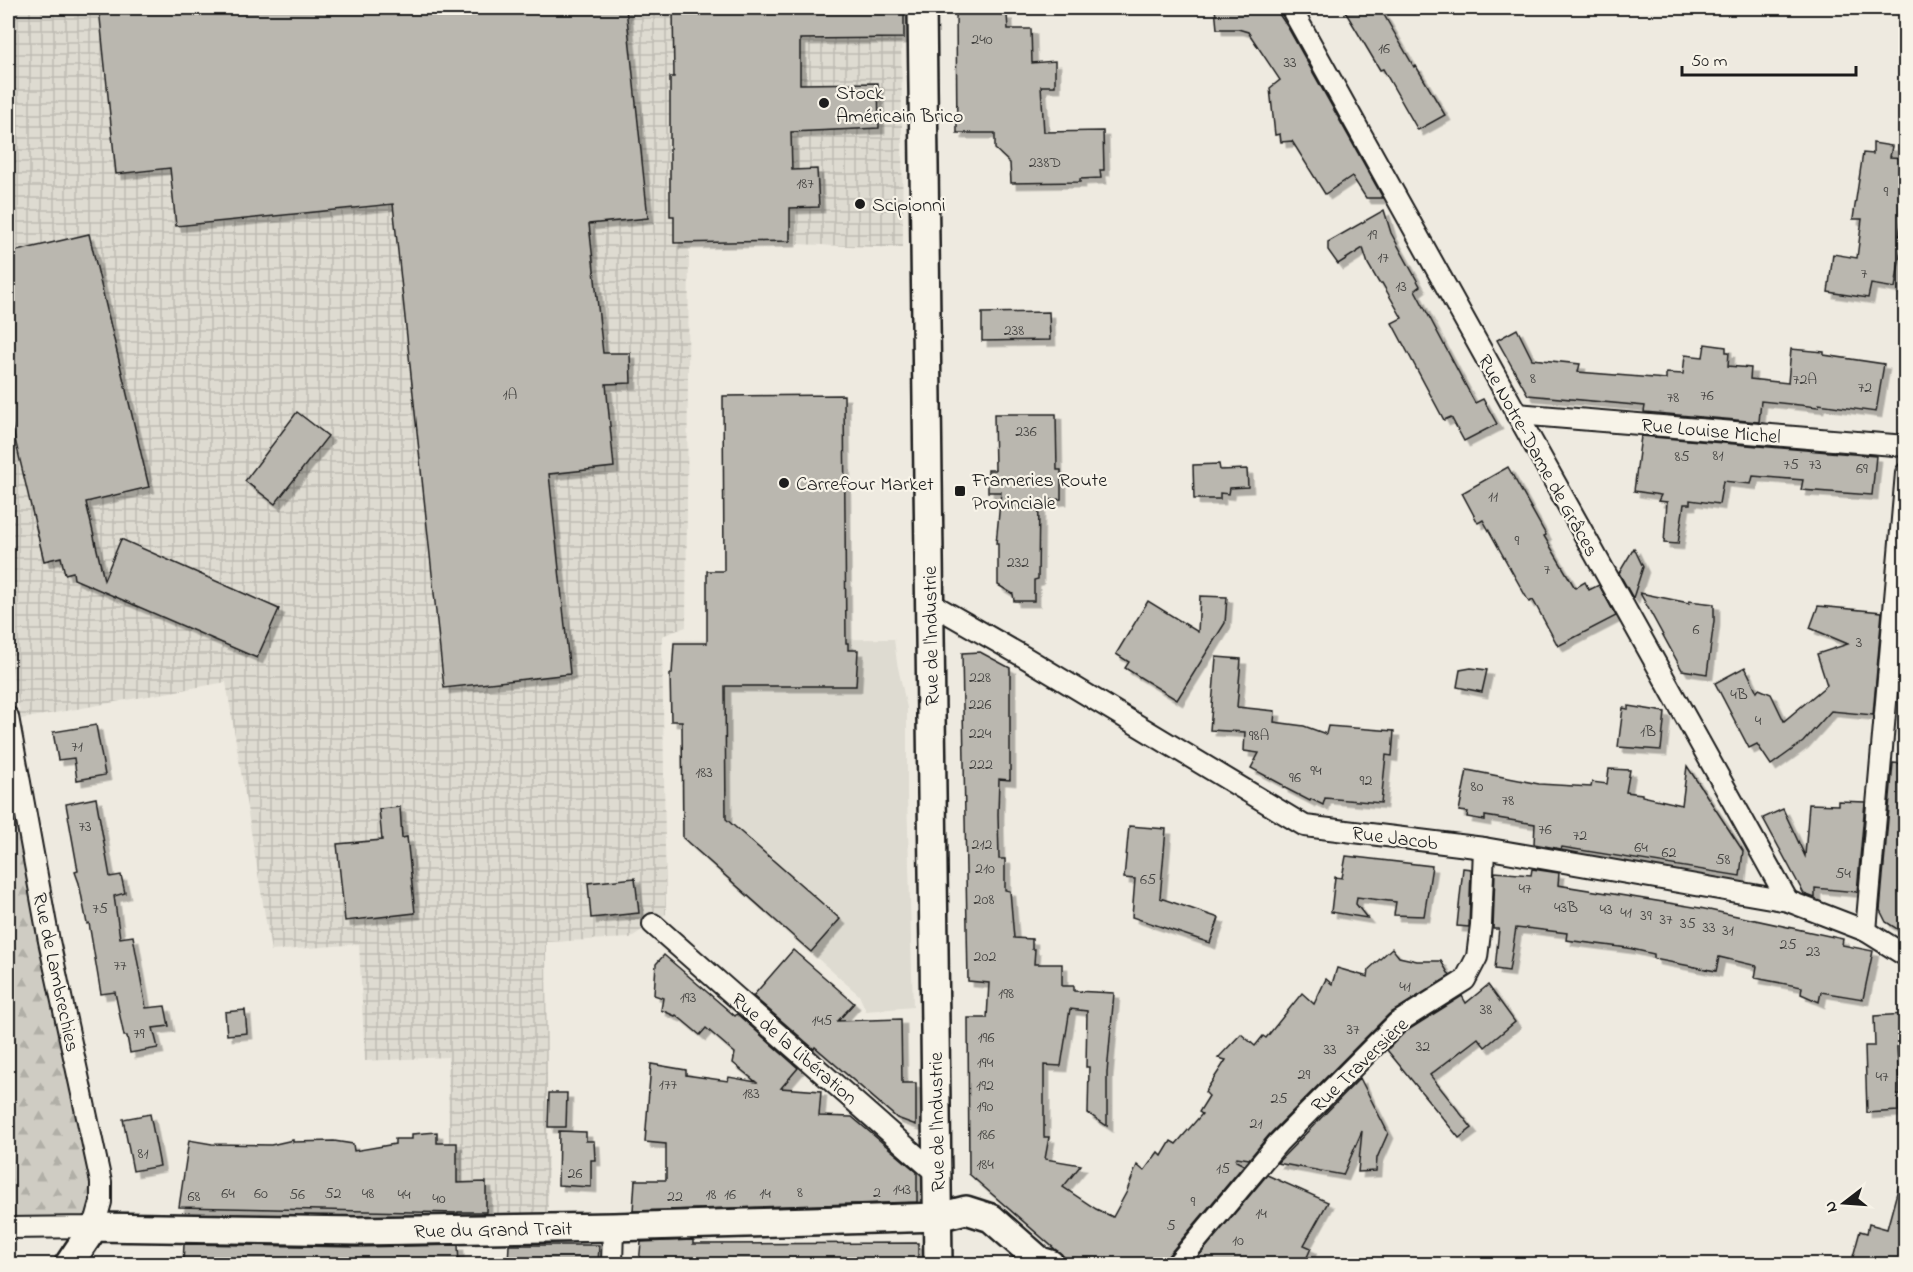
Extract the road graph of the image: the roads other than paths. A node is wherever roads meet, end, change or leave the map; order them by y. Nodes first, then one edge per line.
1 (922, 8) edge
2 (1291, 8) edge
3 (1516, 414) junction
4 (1905, 446) edge
5 (1905, 473) edge
6 (930, 603) junction
7 (8, 717) edge
8 (1484, 848) junction
9 (1788, 901) junction
10 (653, 924) dead end
11 (1866, 931) junction
12 (1905, 956) edge
13 (937, 1173) junction
14 (938, 1217) junction
15 (94, 1227) junction
16 (613, 1227) junction
17 (8, 1228) edge
18 (69, 1264) edge
19 (612, 1264) edge
20 (938, 1264) edge
21 (1050, 1264) edge
22 (1177, 1264) edge

1 - 6 main road, Rue de l'Industrie
2 - 3 street, Rue Notre-Dame de Grâces
3 - 4 street, Rue Louise Michel
3 - 9 street, Rue Notre-Dame de Grâces
5 - 11 street
6 - 8 street, Rue Jacob
6 - 13 main road, Rue de l'Industrie
7 - 15 street, Rue de Lambrechies
8 - 9 street, Rue Jacob
8 - 22 street, Rue Traversière
9 - 11 street, Rue Jacob
10 - 13 street, Rue de la Libération
11 - 12 street, Rue Jacob
13 - 14 main road, Rue de l'Industrie
14 - 16 main road, Rue du Grand Trait
14 - 20 main road, Rue de l'Industrie
14 - 21 main road
15 - 16 main road, Rue du Grand Trait
15 - 17 street
15 - 18 main road
16 - 19 street

